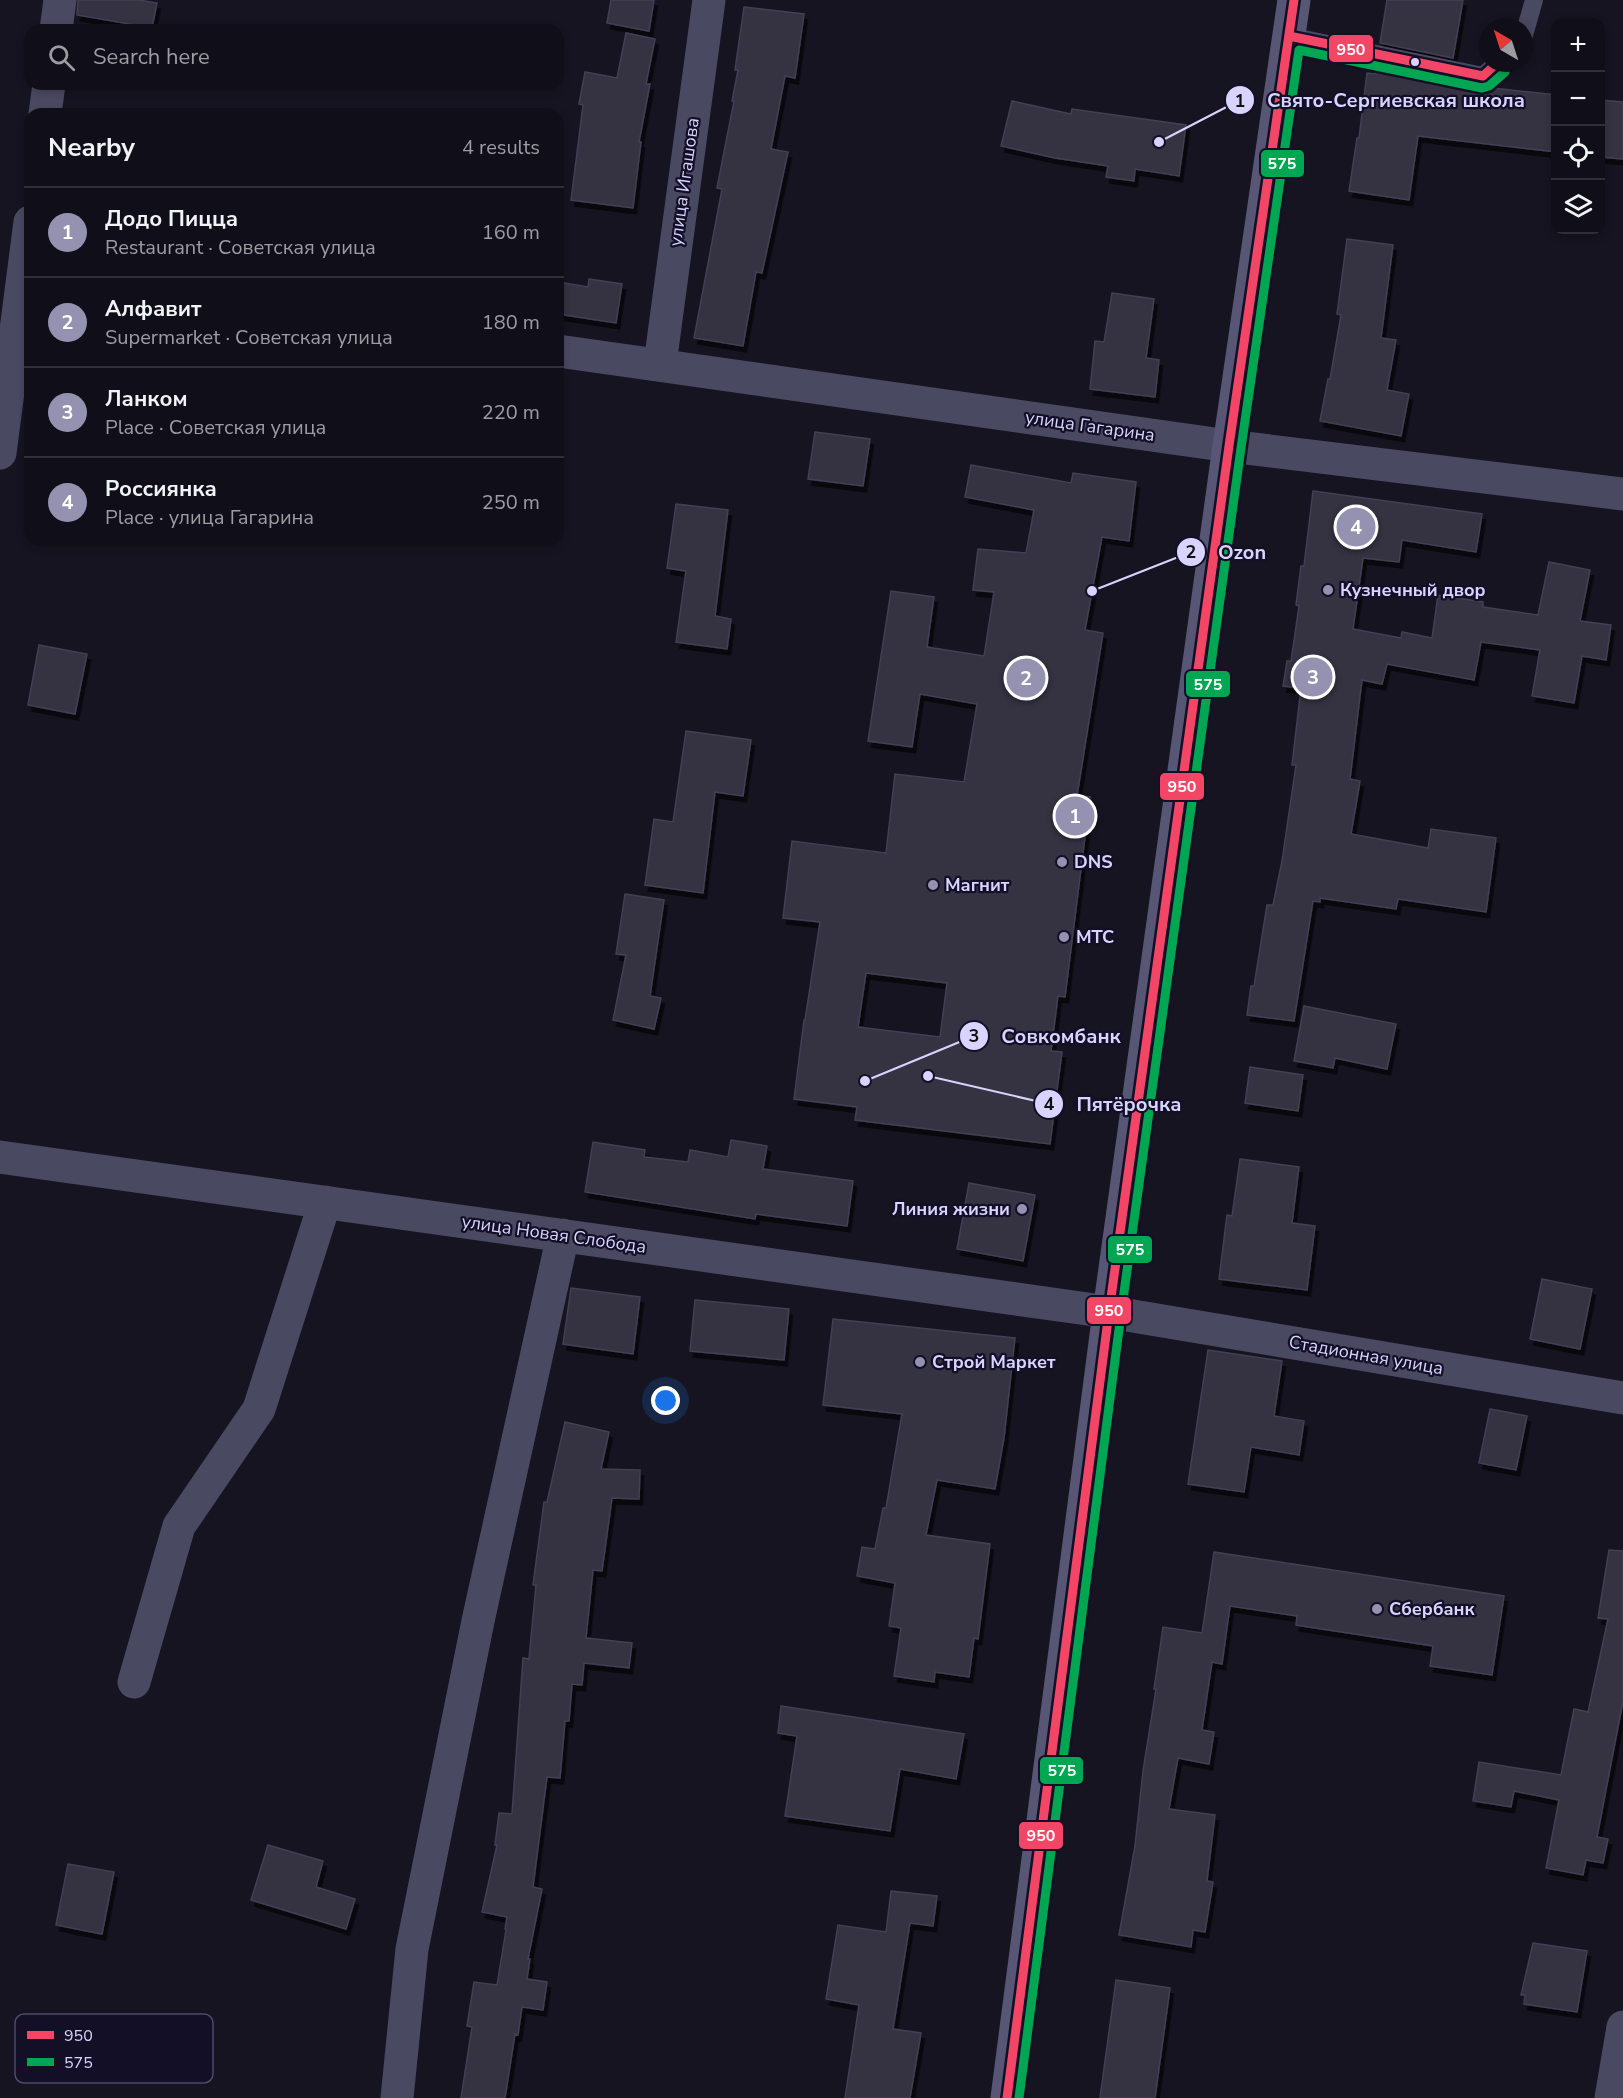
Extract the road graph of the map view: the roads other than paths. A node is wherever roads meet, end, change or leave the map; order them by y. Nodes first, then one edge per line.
1 (60, 0) edge
2 (709, 0) edge
3 (1294, 0) edge
4 (1534, 0) edge
5 (1529, 18) edge
6 (57, 24) edge
7 (1289, 36) junction
8 (1487, 72) edge
9 (48, 90) edge
10 (46, 108) edge
11 (24, 250) edge
12 (17, 282) edge
13 (564, 352) edge
14 (660, 364) junction
15 (1229, 446) junction
16 (0, 453) edge
17 (1623, 494) edge
18 (0, 1157) edge
19 (325, 1202) junction
20 (563, 1235) junction
21 (1109, 1312) junction
22 (1623, 1398) edge
23 (134, 1682) dead end
24 (1623, 2027) edge
25 (397, 2098) edge
26 (1007, 2098) edge
27 (1611, 2098) edge

1 - 6 street
2 - 14 street, улица Игашова
3 - 7 main road
4 - 5 lane
7 - 8 lane
7 - 15 main road
9 - 10 street
11 - 12 street
12 - 16 street
13 - 14 street, улица Гагарина
14 - 15 street, улица Гагарина
15 - 17 street, улица Гагарина
15 - 21 main road
18 - 19 street, улица Новая Слобода
19 - 20 street, улица Новая Слобода
19 - 23 street
20 - 21 street, улица Новая Слобода
20 - 25 street
21 - 22 street, Стадионная улица
21 - 26 main road
24 - 27 street

